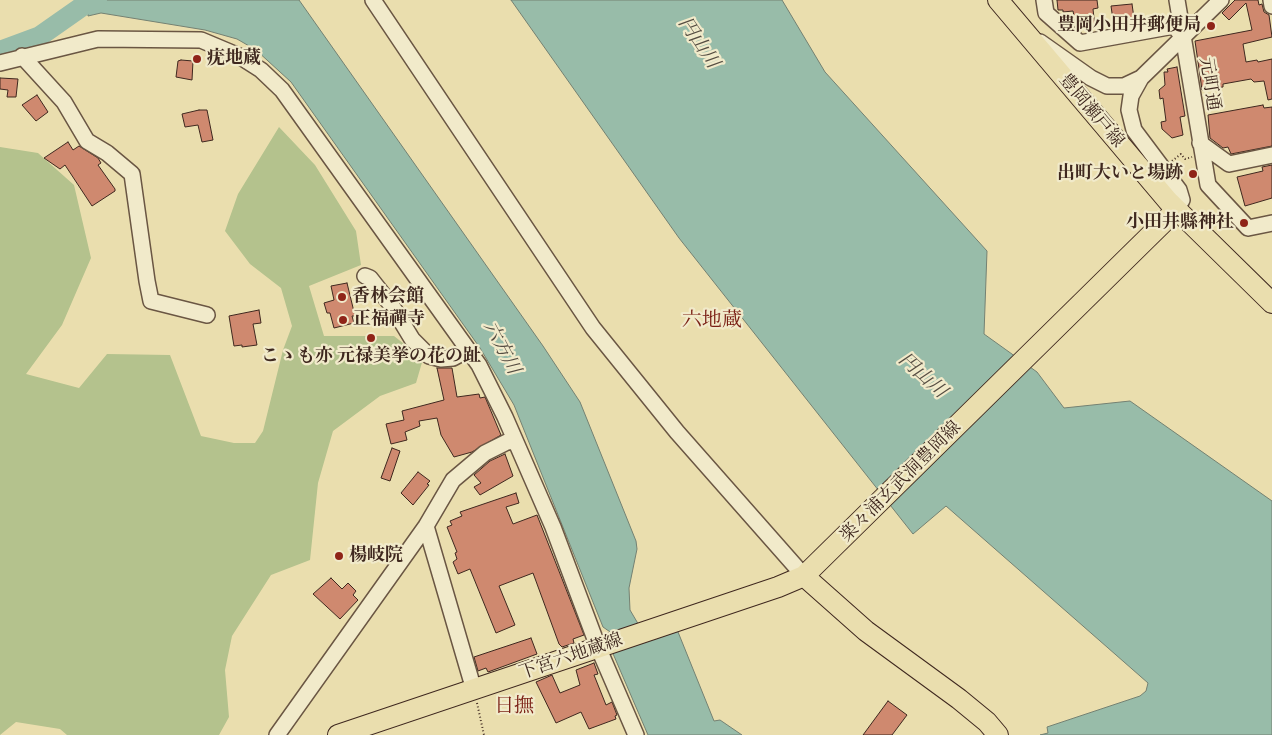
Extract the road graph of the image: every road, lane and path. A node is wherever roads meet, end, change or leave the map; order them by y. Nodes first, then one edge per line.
1 (372, 0) edge
2 (998, 0) edge
3 (1034, 0) edge
4 (1177, 0) edge
5 (1221, 0) edge
6 (1270, 0) edge
7 (1272, 6) edge
8 (1045, 7) edge
9 (1023, 30) junction
10 (1179, 41) junction
11 (22, 56) junction
12 (0, 63) edge
13 (1141, 78) junction
14 (1200, 143) junction
15 (1272, 155) edge
16 (1185, 159) dead end
17 (1170, 163) dead end
18 (1171, 215) junction
19 (1272, 222) edge
20 (365, 276) dead end
21 (1272, 303) edge
22 (207, 315) dead end
23 (468, 350) junction
24 (515, 441) junction
25 (426, 526) junction
26 (809, 572) junction
27 (602, 646) junction
28 (474, 690) junction
29 (277, 735) edge
30 (338, 735) edge
31 (484, 735) edge
32 (636, 735) edge
33 (998, 735) edge

1 - 26 street
2 - 9 main road, 豊岡瀬戸線
3 - 8 street
4 - 10 street, 元町通
5 - 10 street
6 - 7 street
8 - 10 street
9 - 13 street
9 - 18 main road, 豊岡瀬戸線
10 - 13 street
10 - 14 street, 元町通
11 - 12 street
11 - 22 street
11 - 23 street
13 - 18 street
14 - 15 street
14 - 19 street, 元町通
16 - 17 path
18 - 21 main road, 豊岡瀬戸線
18 - 26 main road, 楽々浦玄武洞豊岡線
20 - 23 street
23 - 24 street
24 - 25 street
24 - 27 street
25 - 28 street
25 - 29 street
26 - 27 main road, 下宮六地蔵線
26 - 33 main road
27 - 28 main road, 下宮六地蔵線
27 - 32 street
28 - 30 main road, 下宮六地蔵線
28 - 31 path

